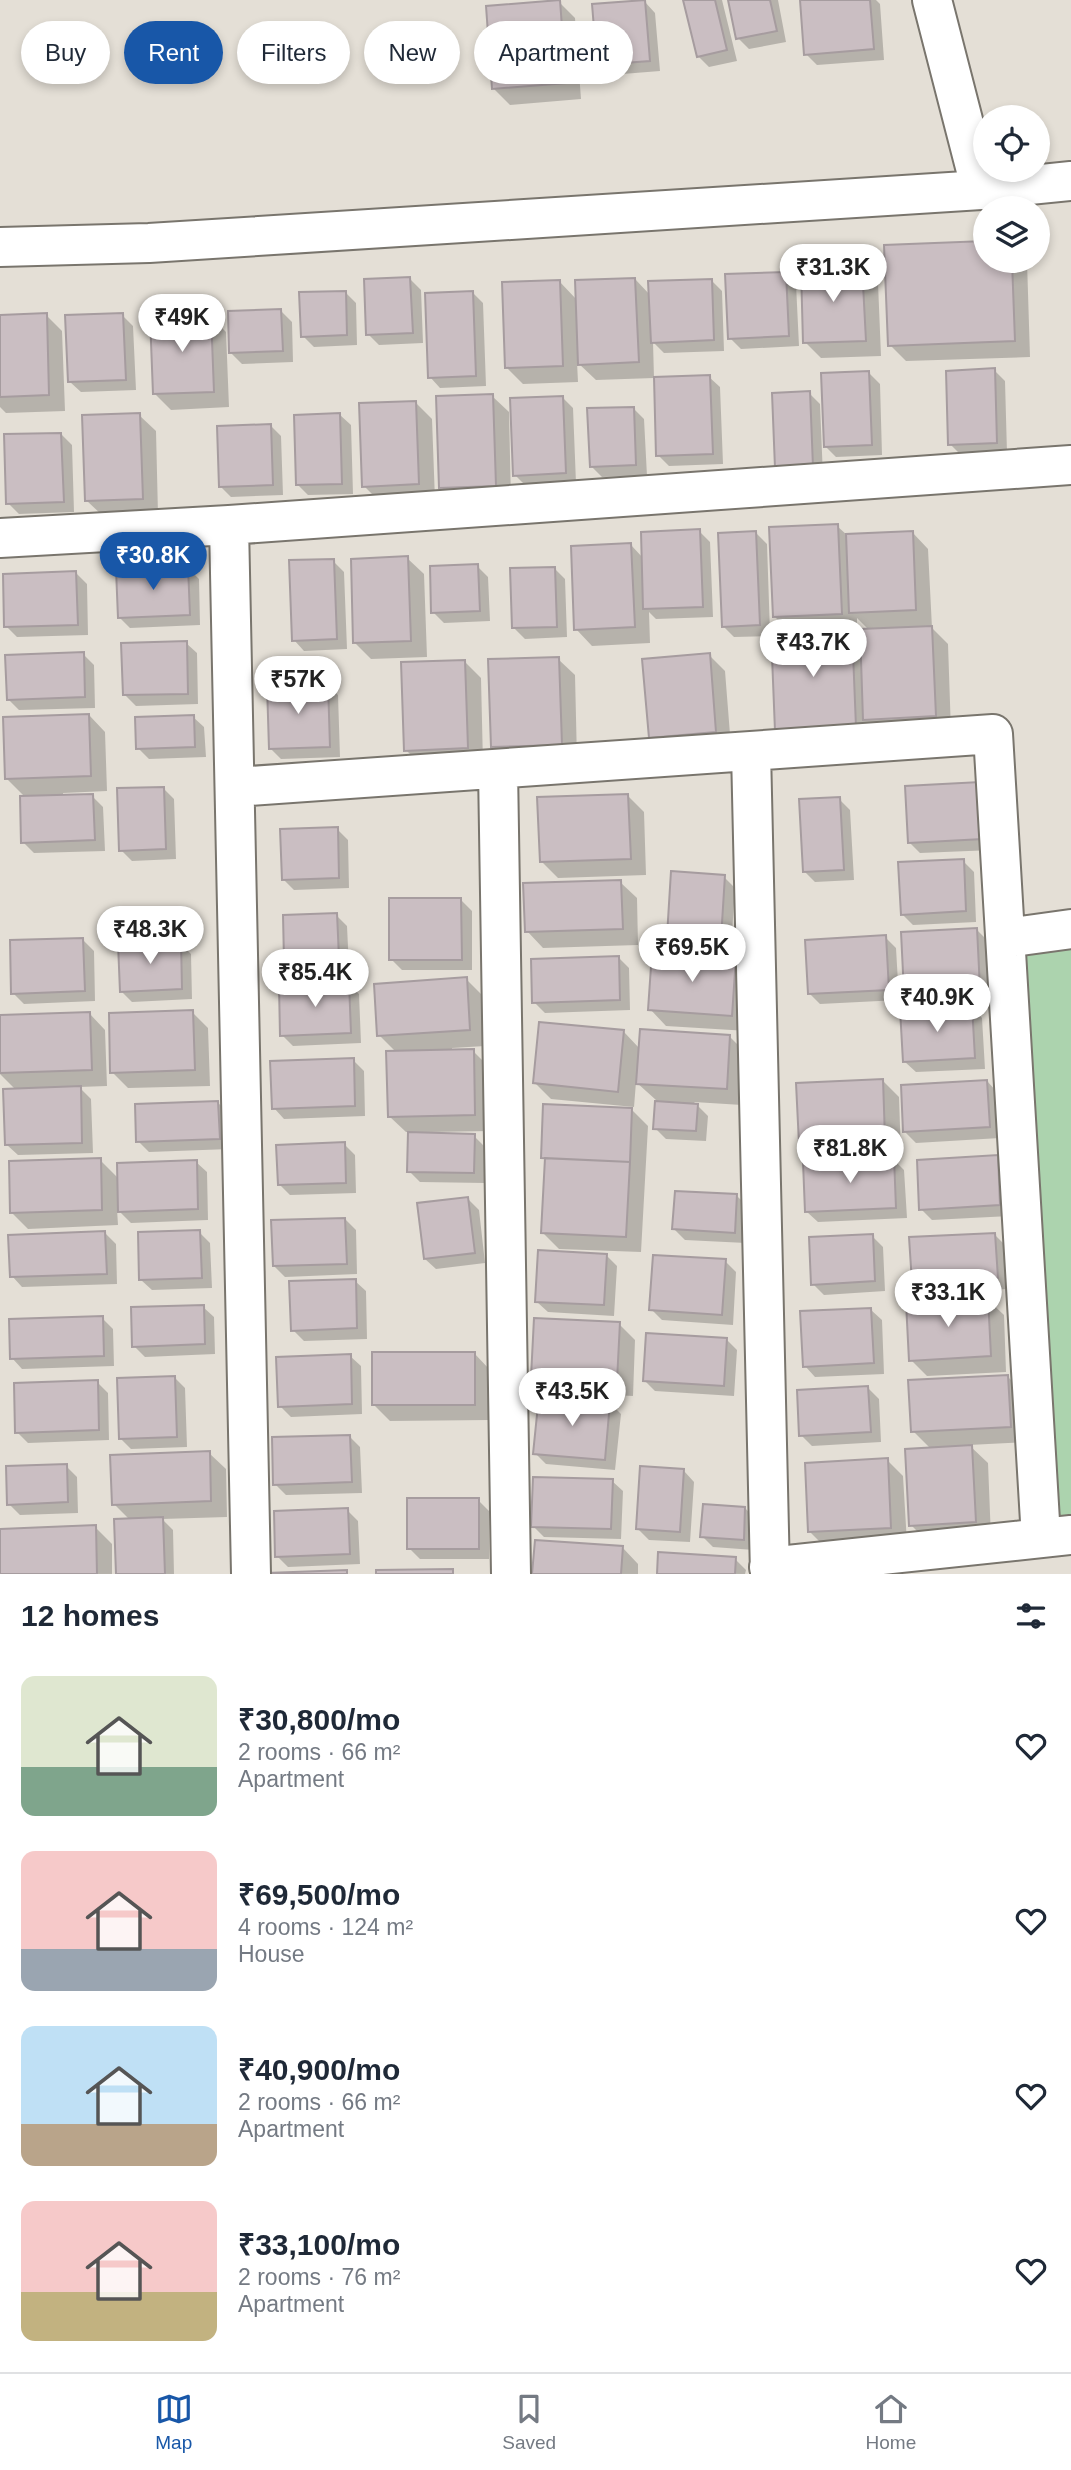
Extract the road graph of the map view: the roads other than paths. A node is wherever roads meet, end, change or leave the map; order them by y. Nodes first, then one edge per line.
1 (932, 0) edge
2 (1071, 181) edge
3 (981, 190) junction
4 (0, 247) edge
5 (1071, 465) edge
6 (229, 525) junction
7 (0, 538) edge
8 (751, 751) junction
9 (498, 769) junction
10 (235, 787) junction
11 (1071, 929) edge
12 (1006, 938) junction
13 (1056, 1536) edge
14 (769, 1571) edge
15 (251, 1574) edge
16 (511, 1574) edge

1 - 3 street
2 - 3 street
3 - 4 street
5 - 6 street
6 - 7 street
6 - 10 street
8 - 9 street
8 - 12 street
8 - 14 street
9 - 10 street
9 - 16 street
10 - 15 street
11 - 12 street
12 - 13 street
13 - 14 street

